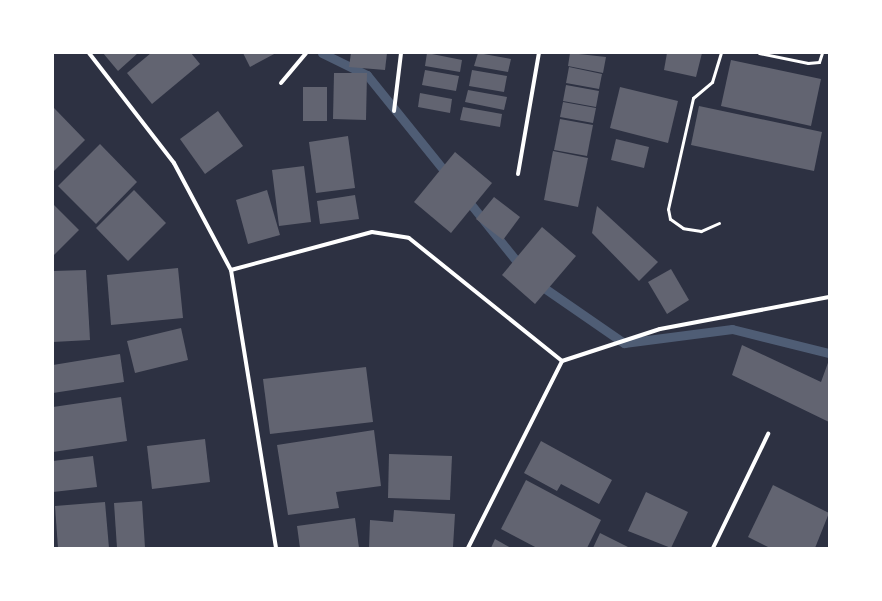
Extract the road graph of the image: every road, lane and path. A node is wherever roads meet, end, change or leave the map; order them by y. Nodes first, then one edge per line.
1 (89, 53) edge
2 (306, 53) edge
3 (401, 53) edge
4 (539, 53) edge
5 (721, 53) edge
6 (759, 53) edge
7 (822, 53) edge
8 (281, 83) dead end
9 (394, 111) dead end
10 (518, 174) dead end
11 (719, 223) dead end
12 (231, 270) junction
13 (829, 297) edge
14 (562, 361) junction
15 (768, 434) dead end
16 (276, 548) edge
17 (468, 548) edge
18 (713, 548) edge

1 - 12 street
2 - 8 street
3 - 9 street
4 - 10 street
5 - 11 lane
6 - 7 lane
12 - 14 street
12 - 16 street
13 - 14 street
14 - 17 street
15 - 18 street

